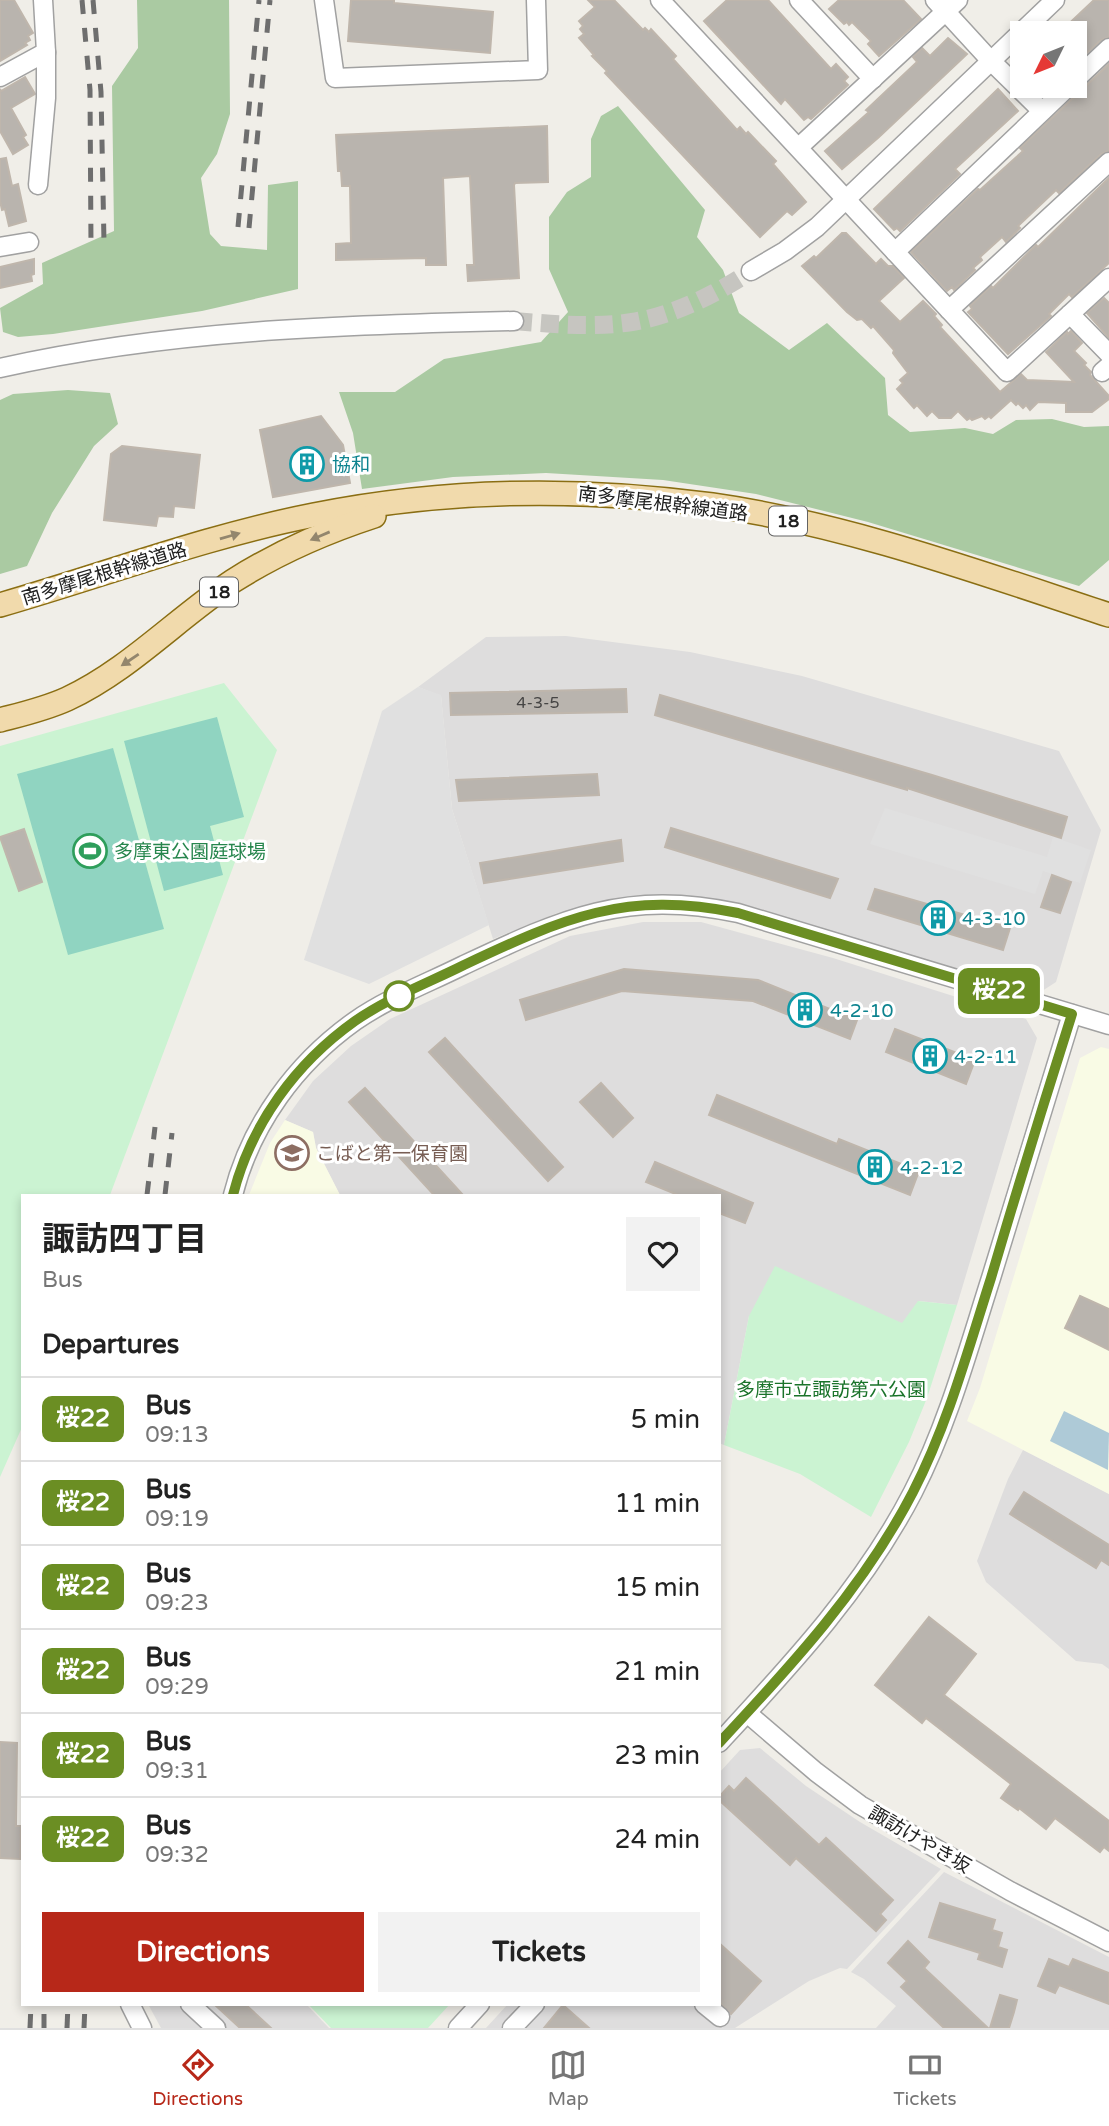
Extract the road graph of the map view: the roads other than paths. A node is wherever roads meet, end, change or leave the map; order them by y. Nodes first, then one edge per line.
1 (43, 0) edge
2 (324, 0) edge
3 (536, 0) edge
4 (660, 0) edge
5 (799, 0) edge
6 (1055, 0) edge
7 (946, 4) edge
8 (1109, 48) edge
9 (46, 52) junction
10 (991, 61) junction
11 (1087, 69) edge
12 (0, 77) edge
13 (873, 79) junction
14 (1056, 98) edge
15 (1042, 111) junction
16 (799, 147) junction
17 (1109, 162) edge
18 (37, 185) dead end
19 (847, 200) junction
20 (29, 242) dead end
21 (0, 247) edge
22 (895, 252) junction
23 (751, 271) tunnel mouth
24 (1109, 278) edge
25 (949, 310) junction
26 (1070, 314) junction
27 (514, 321) tunnel mouth
28 (1109, 354) edge
29 (0, 368) edge
30 (455, 495) junction
31 (0, 605) edge
32 (1109, 615) edge
33 (0, 720) edge
34 (1072, 1014) junction
35 (1109, 1025) edge
36 (233, 1194) edge
37 (747, 1713) junction
38 (721, 1742) edge
39 (1109, 1942) edge
40 (131, 2006) edge
41 (192, 2006) edge
42 (478, 2006) edge
43 (533, 2006) edge
44 (706, 2006) edge
45 (720, 2017) dead end
46 (139, 2027) edge
47 (216, 2028) edge
48 (458, 2028) edge
49 (512, 2028) edge

1 - 9 street
2 - 3 street
4 - 16 street
5 - 13 street
6 - 10 street
7 - 10 street
7 - 13 street
8 - 11 street
9 - 12 street
9 - 18 street
10 - 15 street
10 - 19 street
13 - 16 street
14 - 15 street
15 - 22 street
16 - 19 street
17 - 25 street
19 - 22 street
19 - 23 street
20 - 21 street
22 - 25 street
24 - 26 street
25 - 26 street
26 - 28 street
27 - 29 street
31 -> 30 main road, 南多摩尾根幹線道路 / 18
30 - 32 main road, 南多摩尾根幹線道路 / 18
30 -> 33 main road, 南多摩尾根幹線道路 / 18
34 - 35 street
34 - 36 street
34 - 37 street
37 - 38 street
37 - 39 street, 諏訪けやき坂
40 - 46 street
41 - 47 street
42 - 48 street
43 - 49 street
44 - 45 street

